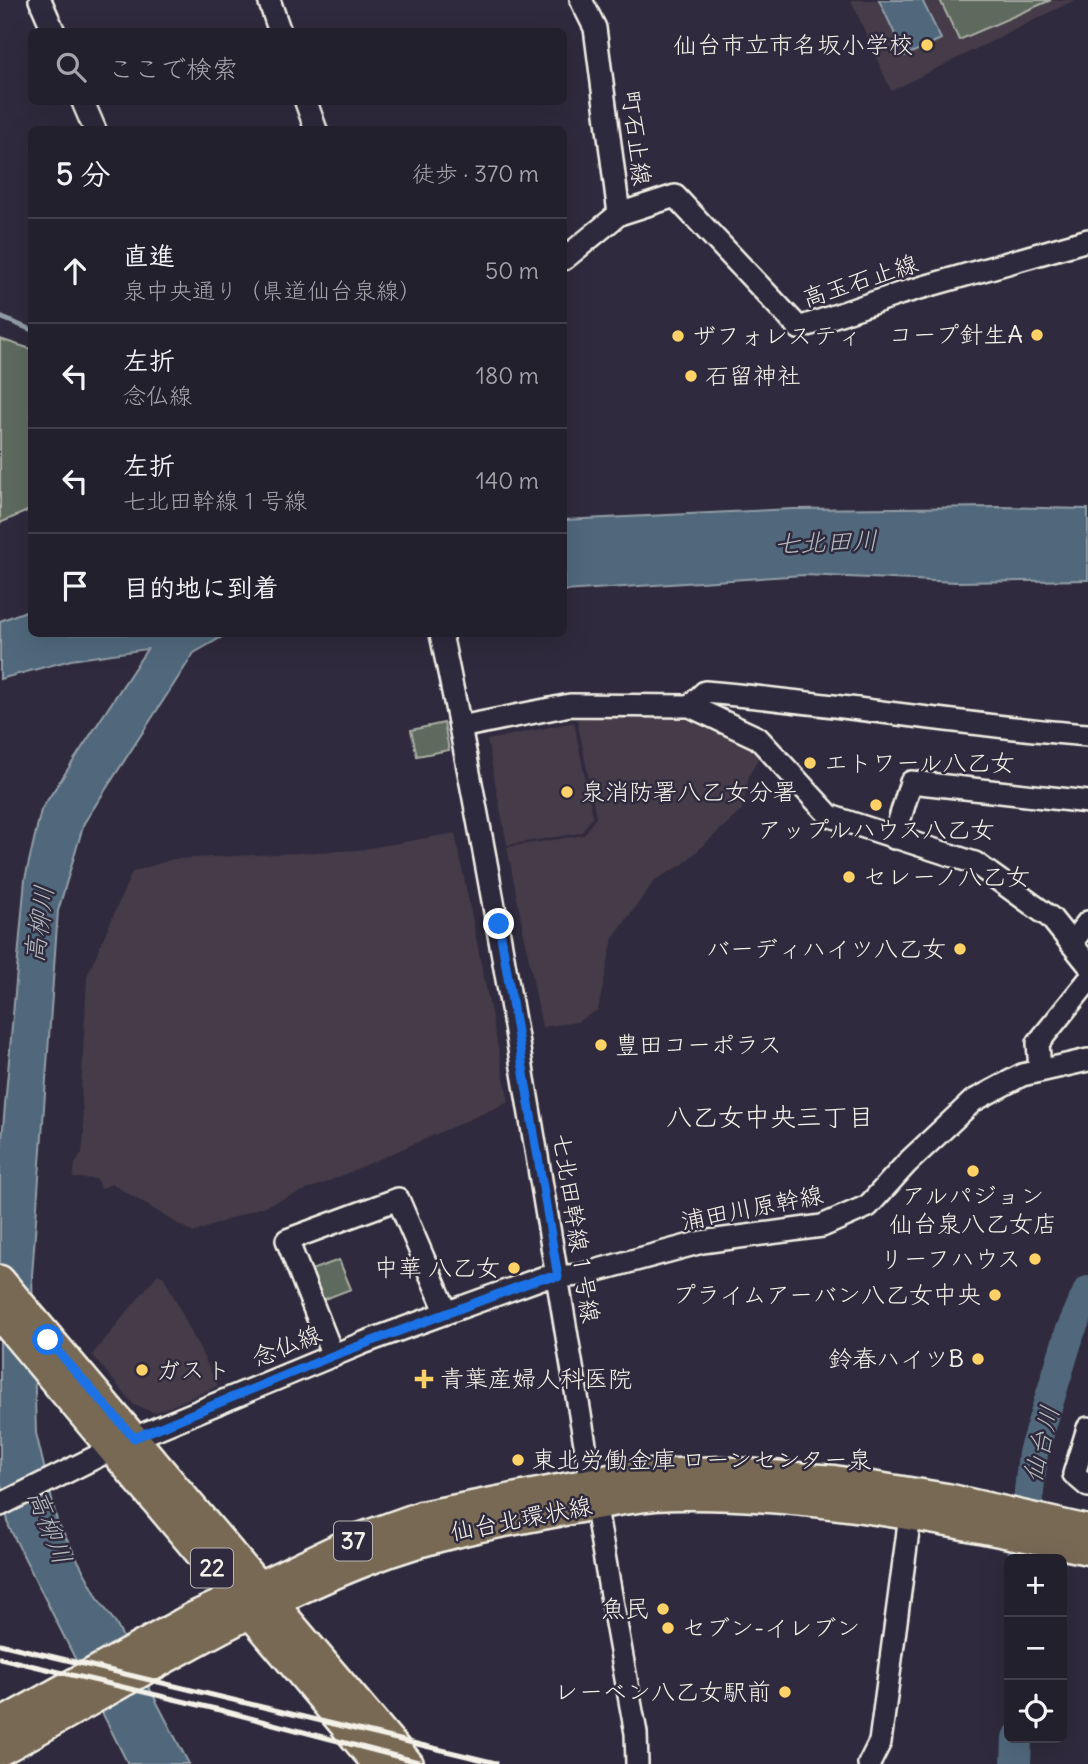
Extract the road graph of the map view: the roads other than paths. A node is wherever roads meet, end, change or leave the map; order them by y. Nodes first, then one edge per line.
1 (40, 0) edge
2 (269, 0) edge
3 (581, 0) edge
4 (52, 28) edge
5 (279, 28) edge
6 (84, 105) edge
7 (307, 105) edge
8 (93, 126) edge
9 (315, 126) edge
10 (619, 214) junction
11 (1088, 240) edge
12 (567, 257) edge
13 (442, 637) edge
14 (690, 706) junction
15 (460, 727) junction
16 (1088, 735) edge
17 (1088, 802) edge
18 (894, 838) junction
19 (1088, 922) edge
20 (1071, 943) junction
21 (1088, 964) edge
22 (1088, 981) edge
23 (1088, 1060) edge
24 (1040, 1070) junction
25 (550, 1277) junction
26 (0, 1280) edge
27 (446, 1311) junction
28 (0, 1316) edge
29 (332, 1356) junction
30 (1088, 1428) edge
31 (123, 1443) junction
32 (1088, 1486) edge
33 (591, 1494) junction
34 (0, 1504) edge
35 (911, 1504) junction
36 (1088, 1530) edge
37 (1050, 1532) junction
38 (1088, 1550) edge
39 (255, 1599) junction
40 (78, 1695) junction
41 (0, 1724) edge
42 (0, 1751) edge
43 (877, 1761) edge
44 (377, 1764) edge
45 (409, 1764) edge
46 (637, 1764) edge

1 - 4 street
2 - 5 street
3 - 10 street, 町石止線
6 - 8 street
7 - 9 street
10 - 11 street, 高玉石止線
10 - 12 street, 町石止線
13 - 15 street, 七北田幹線１号線
14 - 15 street
14 - 16 street
14 - 18 street
15 - 25 street, 七北田幹線１号線
17 - 18 street
18 - 20 street
19 - 20 street
20 - 21 street
22 - 24 street
23 - 24 street, 浦田川原幹線
24 - 25 street, 浦田川原幹線
25 - 27 street, 念仏線
25 - 33 street, 七北田幹線１号線
26 - 31 main road, 22
27 - 29 street, 念仏線
27 - 29 street
28 - 31 main road, 22
29 - 31 street, 念仏線
30 - 32 street
31 - 34 street, 念仏線
31 - 39 main road, 22
33 - 35 main road, 仙台北環状線 / 37
33 - 39 main road, 仙台北環状線 / 37
33 - 46 street, 七北田幹線１号線
35 - 37 main road, 仙台北環状線 / 37
35 - 43 street
36 - 37 main road, 仙台北環状線 / 37
37 - 38 main road, 仙台北環状線 / 37
39 - 40 main road, 仙台北環状線 / 37
39 - 44 main road, 22
39 - 45 main road, 22
40 - 41 main road, 仙台北環状線 / 37
40 - 42 main road, 仙台北環状線 / 37

